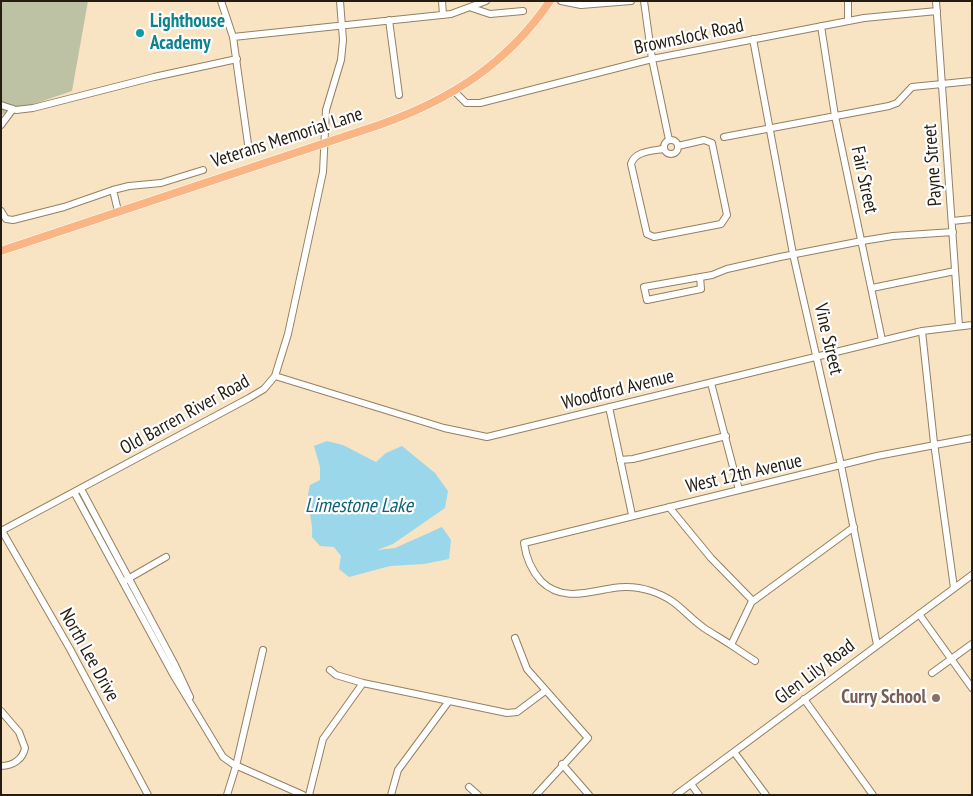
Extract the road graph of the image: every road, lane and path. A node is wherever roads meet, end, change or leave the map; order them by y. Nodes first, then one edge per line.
1 (221, 1) edge
2 (340, 1) edge
3 (442, 1) edge
4 (486, 1) edge
5 (550, 1) edge
6 (560, 1) edge
7 (632, 1) edge
8 (644, 1) edge
9 (848, 1) edge
10 (936, 1) edge
11 (472, 8) junction
12 (523, 11) dead end
13 (937, 11) junction
14 (444, 15) junction
15 (389, 20) junction
16 (848, 21) junction
17 (342, 24) junction
18 (821, 26) junction
19 (234, 37) junction
20 (753, 39) junction
21 (236, 59) junction
22 (652, 59) junction
23 (972, 81) edge
24 (942, 84) junction
25 (455, 92) junction
26 (399, 95) dead end
27 (1, 105) edge
28 (13, 109) junction
29 (836, 116) junction
30 (1, 125) edge
31 (769, 130) junction
32 (724, 137) dead end
33 (669, 140) junction
34 (324, 143) junction
35 (248, 144) dead end
36 (678, 146) junction
37 (663, 149) junction
38 (203, 170) dead end
39 (113, 190) junction
40 (1, 211) edge
41 (118, 211) junction
42 (972, 219) edge
43 (952, 221) junction
44 (953, 232) junction
45 (862, 241) junction
46 (1, 251) edge
47 (793, 254) junction
48 (955, 272) junction
49 (700, 277) junction
50 (872, 288) junction
51 (972, 324) edge
52 (959, 326) junction
53 (922, 331) junction
54 (882, 340) junction
55 (817, 357) junction
56 (275, 376) junction
57 (711, 383) junction
58 (609, 407) junction
59 (726, 436) junction
60 (972, 438) edge
61 (934, 443) junction
62 (620, 460) junction
63 (841, 465) junction
64 (739, 490) junction
65 (78, 491) junction
66 (669, 507) junction
67 (632, 515) junction
68 (854, 528) junction
69 (2, 531) edge
70 (166, 557) dead end
71 (972, 575) edge
72 (125, 580) junction
73 (954, 588) junction
74 (753, 601) junction
75 (919, 614) junction
76 (515, 638) dead end
77 (731, 644) junction
78 (972, 644) edge
79 (877, 645) junction
80 (263, 650) dead end
81 (951, 659) junction
82 (755, 661) dead end
83 (330, 670) dead end
84 (932, 673) dead end
85 (363, 683) junction
86 (972, 688) edge
87 (545, 691) junction
88 (804, 699) junction
89 (449, 701) junction
90 (1, 711) edge
91 (734, 752) junction
92 (562, 764) junction
93 (1, 766) edge
94 (236, 766) junction
95 (691, 784) junction
96 (469, 787) dead end
97 (148, 795) edge
98 (227, 795) edge
99 (303, 795) edge
100 (309, 795) edge
101 (391, 795) edge
102 (478, 795) edge
103 (536, 795) edge
104 (589, 795) edge
105 (676, 795) edge
106 (699, 795) edge
107 (766, 795) edge
108 (873, 795) edge

1 - 19 street
2 - 17 street, Old Barren River Road
3 - 14 street
4 - 11 street
5 - 25 main road, Veterans Memorial Lane
6 - 7 street
8 - 22 street
9 - 16 street
10 - 13 street, Payne Street
11 - 12 street
11 - 14 street
13 - 16 street, Brownslock Road
13 - 24 street, Payne Street
14 - 15 street
15 - 17 street
15 - 26 street
16 - 18 street, Brownslock Road
17 - 19 street
17 - 34 street, Old Barren River Road
18 - 20 street, Brownslock Road
18 - 29 street, Fair Street
19 - 21 street
20 - 22 street, Brownslock Road
20 - 31 street, Vine Street
21 - 28 street
21 - 35 street
22 - 25 street, Brownslock Road
22 - 33 street
23 - 24 street
24 - 29 street
24 - 43 street, Payne Street
25 - 34 main road, Veterans Memorial Lane
27 - 28 street
28 - 30 street
29 - 31 street
29 - 45 street, Fair Street
31 - 32 street
31 - 47 street, Vine Street
33 - 36 street
33 - 37 street
34 - 41 main road, Veterans Memorial Lane
34 - 56 street, Old Barren River Road
36 - 37 street
36 - 37 street
38 - 39 street
39 - 40 street
39 - 41 street
41 - 46 main road, Veterans Memorial Lane
42 - 43 street
43 - 44 street, Payne Street
44 - 45 street
44 - 48 street, Payne Street
45 - 47 street
45 - 50 street, Fair Street
47 - 49 street
47 - 55 street, Vine Street
48 - 50 street
48 - 52 street, Payne Street
49 - 49 street
50 - 54 street, Fair Street
51 - 52 street, Woodford Avenue
52 - 53 street, Woodford Avenue
53 - 54 street, Woodford Avenue
53 - 61 street
54 - 55 street, Woodford Avenue
55 - 57 street, Woodford Avenue
55 - 63 street, Vine Street
56 - 58 street, Woodford Avenue
56 - 65 street, Old Barren River Road
57 - 58 street, Woodford Avenue
57 - 59 street
58 - 62 street
59 - 62 street
59 - 64 street
60 - 61 street, West 12th Avenue
61 - 63 street, West 12th Avenue
61 - 73 street
62 - 67 street
63 - 64 street, West 12th Avenue
63 - 68 street, Vine Street
64 - 66 street, West 12th Avenue
65 - 69 street, Old Barren River Road
65 - 72 street
66 - 67 street, West 12th Avenue
66 - 74 street
67 - 77 street, West 12th Avenue
68 - 74 street
68 - 79 street, Vine Street
69 - 97 street, North Lee Drive
70 - 72 street
71 - 73 street, Glen Lily Road
72 - 94 street
73 - 75 street, Glen Lily Road
74 - 77 street
75 - 79 street, Glen Lily Road
75 - 81 street
76 - 87 street
77 - 82 street
78 - 81 street
79 - 88 street, Glen Lily Road
80 - 94 street
81 - 84 street
81 - 86 street
83 - 85 street
85 - 89 street
85 - 100 street
87 - 89 street
87 - 92 street
88 - 91 street, Glen Lily Road
88 - 108 street
89 - 101 street
90 - 93 street
91 - 95 street, Glen Lily Road
91 - 107 street
92 - 103 street
92 - 104 street
94 - 98 street
94 - 99 street
95 - 105 street, Glen Lily Road
95 - 106 street
96 - 102 street

